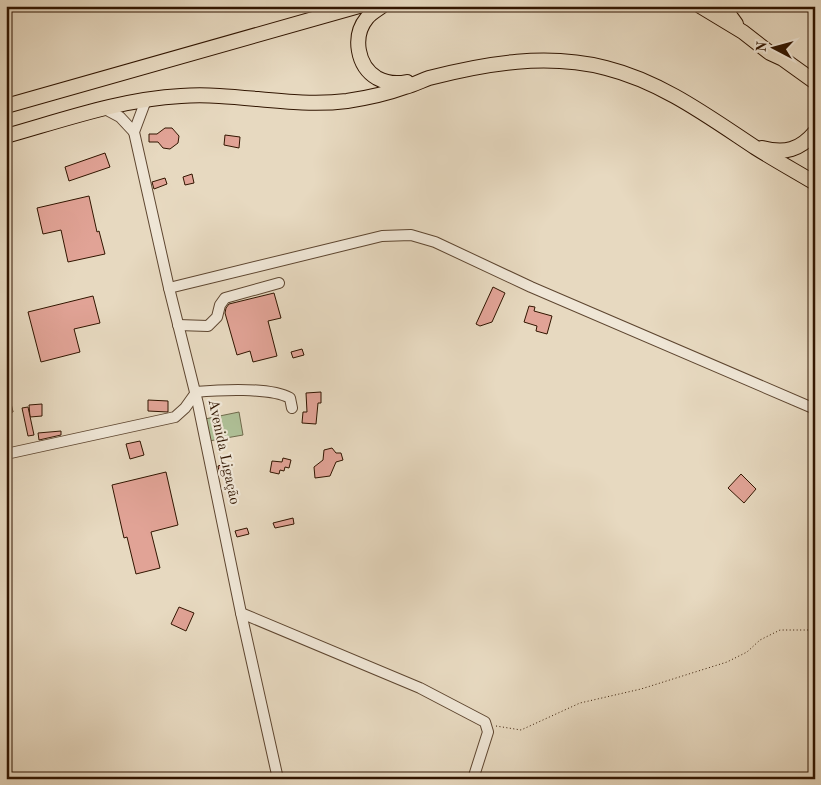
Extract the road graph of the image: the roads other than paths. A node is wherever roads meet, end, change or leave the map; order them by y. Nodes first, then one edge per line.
1 (359, 6) edge
2 (382, 6) edge
3 (700, 6) edge
4 (723, 6) edge
5 (743, 32) junction
6 (770, 53) junction
7 (427, 79) junction
8 (815, 82) edge
9 (815, 89) edge
10 (146, 100) junction
11 (6, 106) edge
12 (105, 109) junction
13 (134, 132) junction
14 (815, 132) edge
15 (6, 136) edge
16 (754, 146) junction
17 (815, 183) edge
18 (279, 283) dead end
19 (169, 288) junction
20 (178, 324) junction
21 (195, 393) junction
22 (292, 408) dead end
23 (815, 409) edge
24 (6, 454) edge
25 (241, 613) junction
26 (278, 779) edge
27 (473, 779) edge

1 - 11 highway
2 - 7 highway
3 - 5 highway
4 - 5 highway
5 - 6 highway
6 - 8 highway
6 - 9 highway
7 - 10 highway
7 - 16 highway
10 - 12 highway
10 - 13 street
12 - 13 street
12 - 15 highway
13 - 19 street, Avenida Ligação
14 - 16 highway
16 - 17 highway
18 - 20 street
19 - 20 street, Avenida Ligação
19 - 23 street
20 - 21 street, Avenida Ligação
21 - 22 street
21 - 24 street
21 - 25 street, Avenida Ligação
25 - 26 street, Avenida Ligação
25 - 27 street

